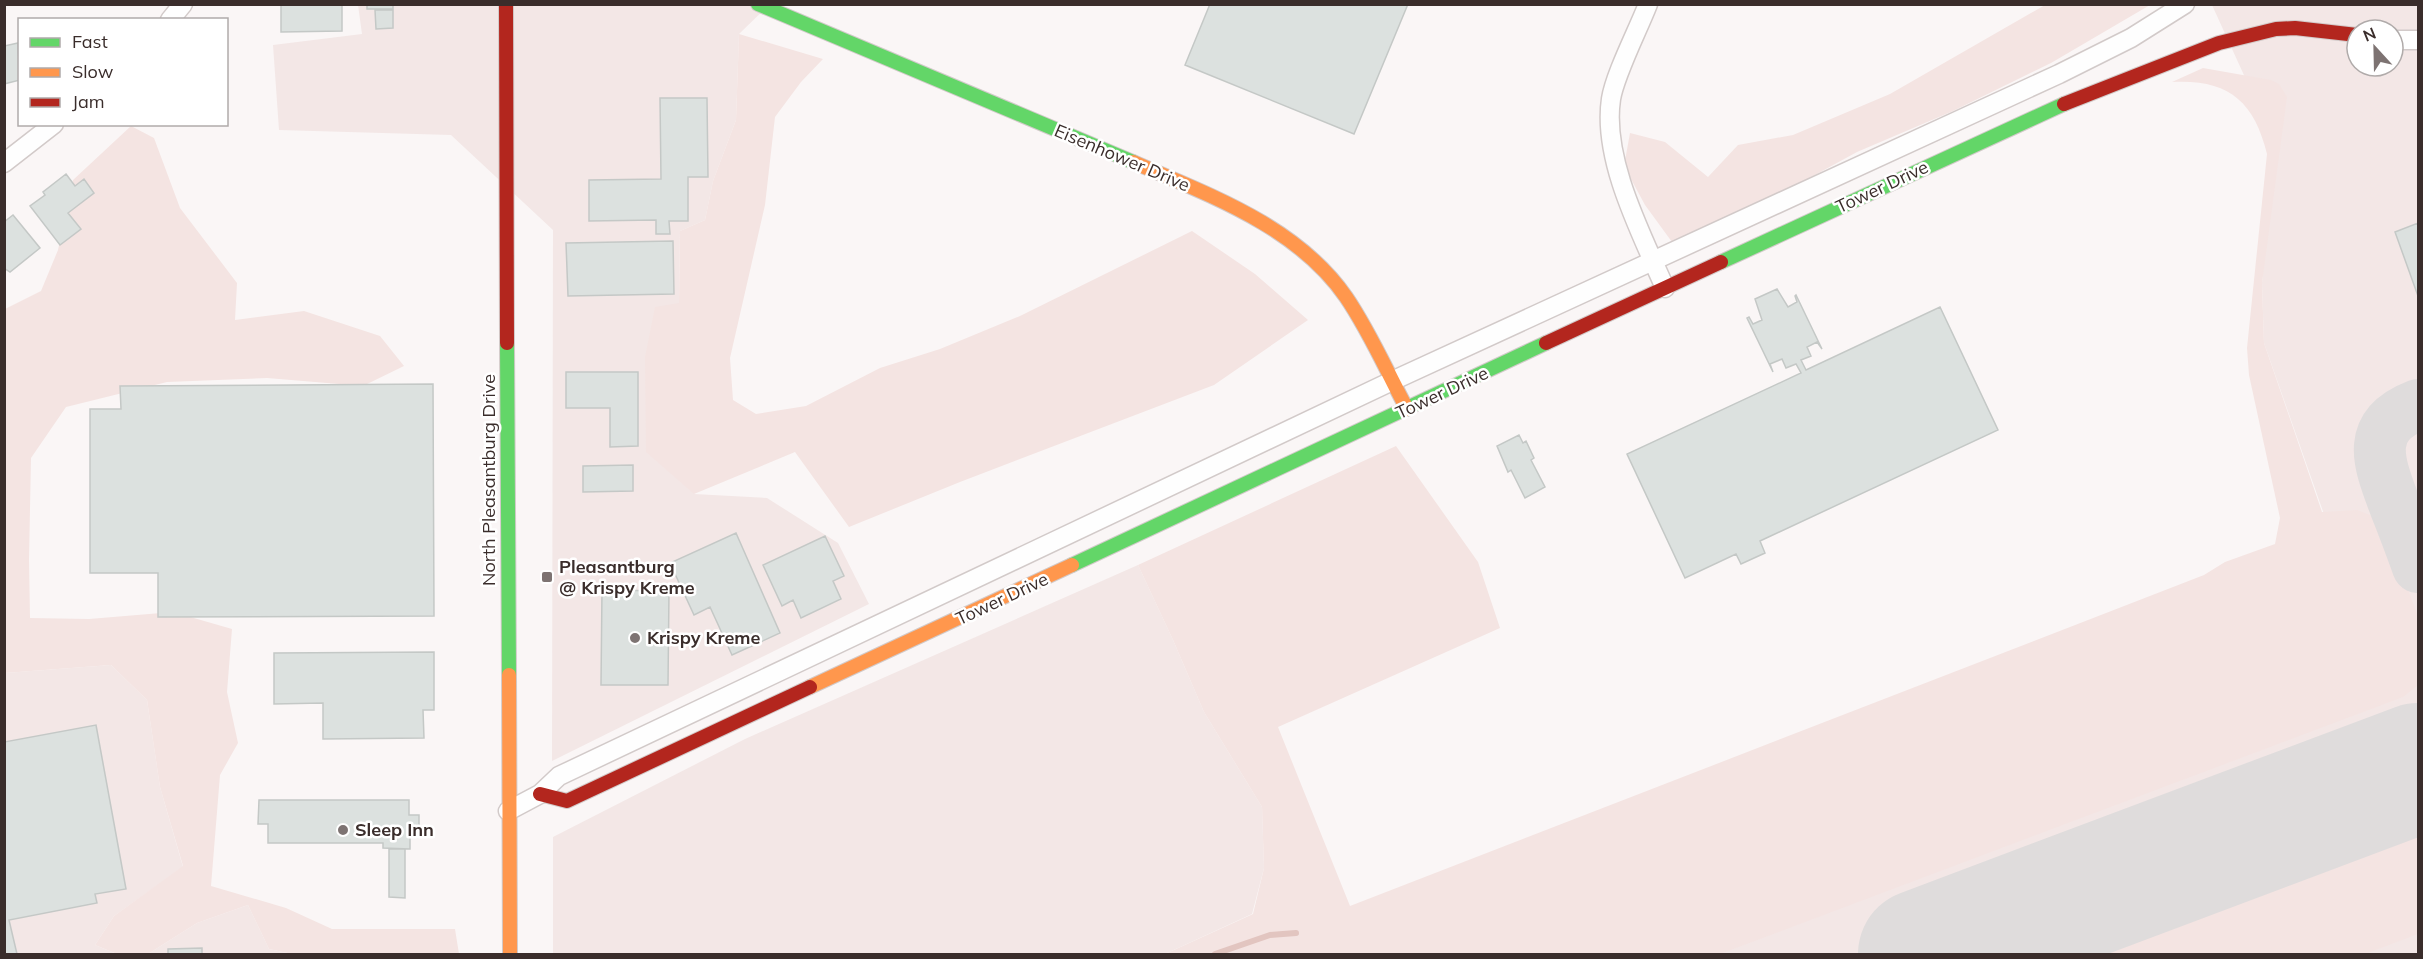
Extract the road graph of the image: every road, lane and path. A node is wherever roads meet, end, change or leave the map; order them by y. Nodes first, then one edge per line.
1 (183, 4) edge
2 (506, 4) edge
3 (758, 4) edge
4 (1648, 4) edge
5 (2185, 4) edge
6 (172, 18) edge
7 (2345, 34) edge
8 (51, 126) edge
9 (4, 163) edge
10 (1653, 260) junction
11 (1665, 288) junction
12 (1392, 381) junction
13 (1407, 409) junction
14 (540, 794) junction
15 (508, 811) junction
16 (510, 954) edge

1 - 6 street
2 - 15 street, North Pleasantburg Drive
3 - 12 street, Eisenhower Drive
4 - 10 street
5 - 10 street, Tower Drive
7 - 11 street, Tower Drive
8 - 9 street
10 - 11 street
10 - 12 street, Tower Drive
11 - 13 street, Tower Drive
12 - 13 street, Eisenhower Drive
12 - 14 street, Tower Drive
13 - 14 street, Tower Drive
14 - 15 street, Tower Drive
15 - 16 street, North Pleasantburg Drive

